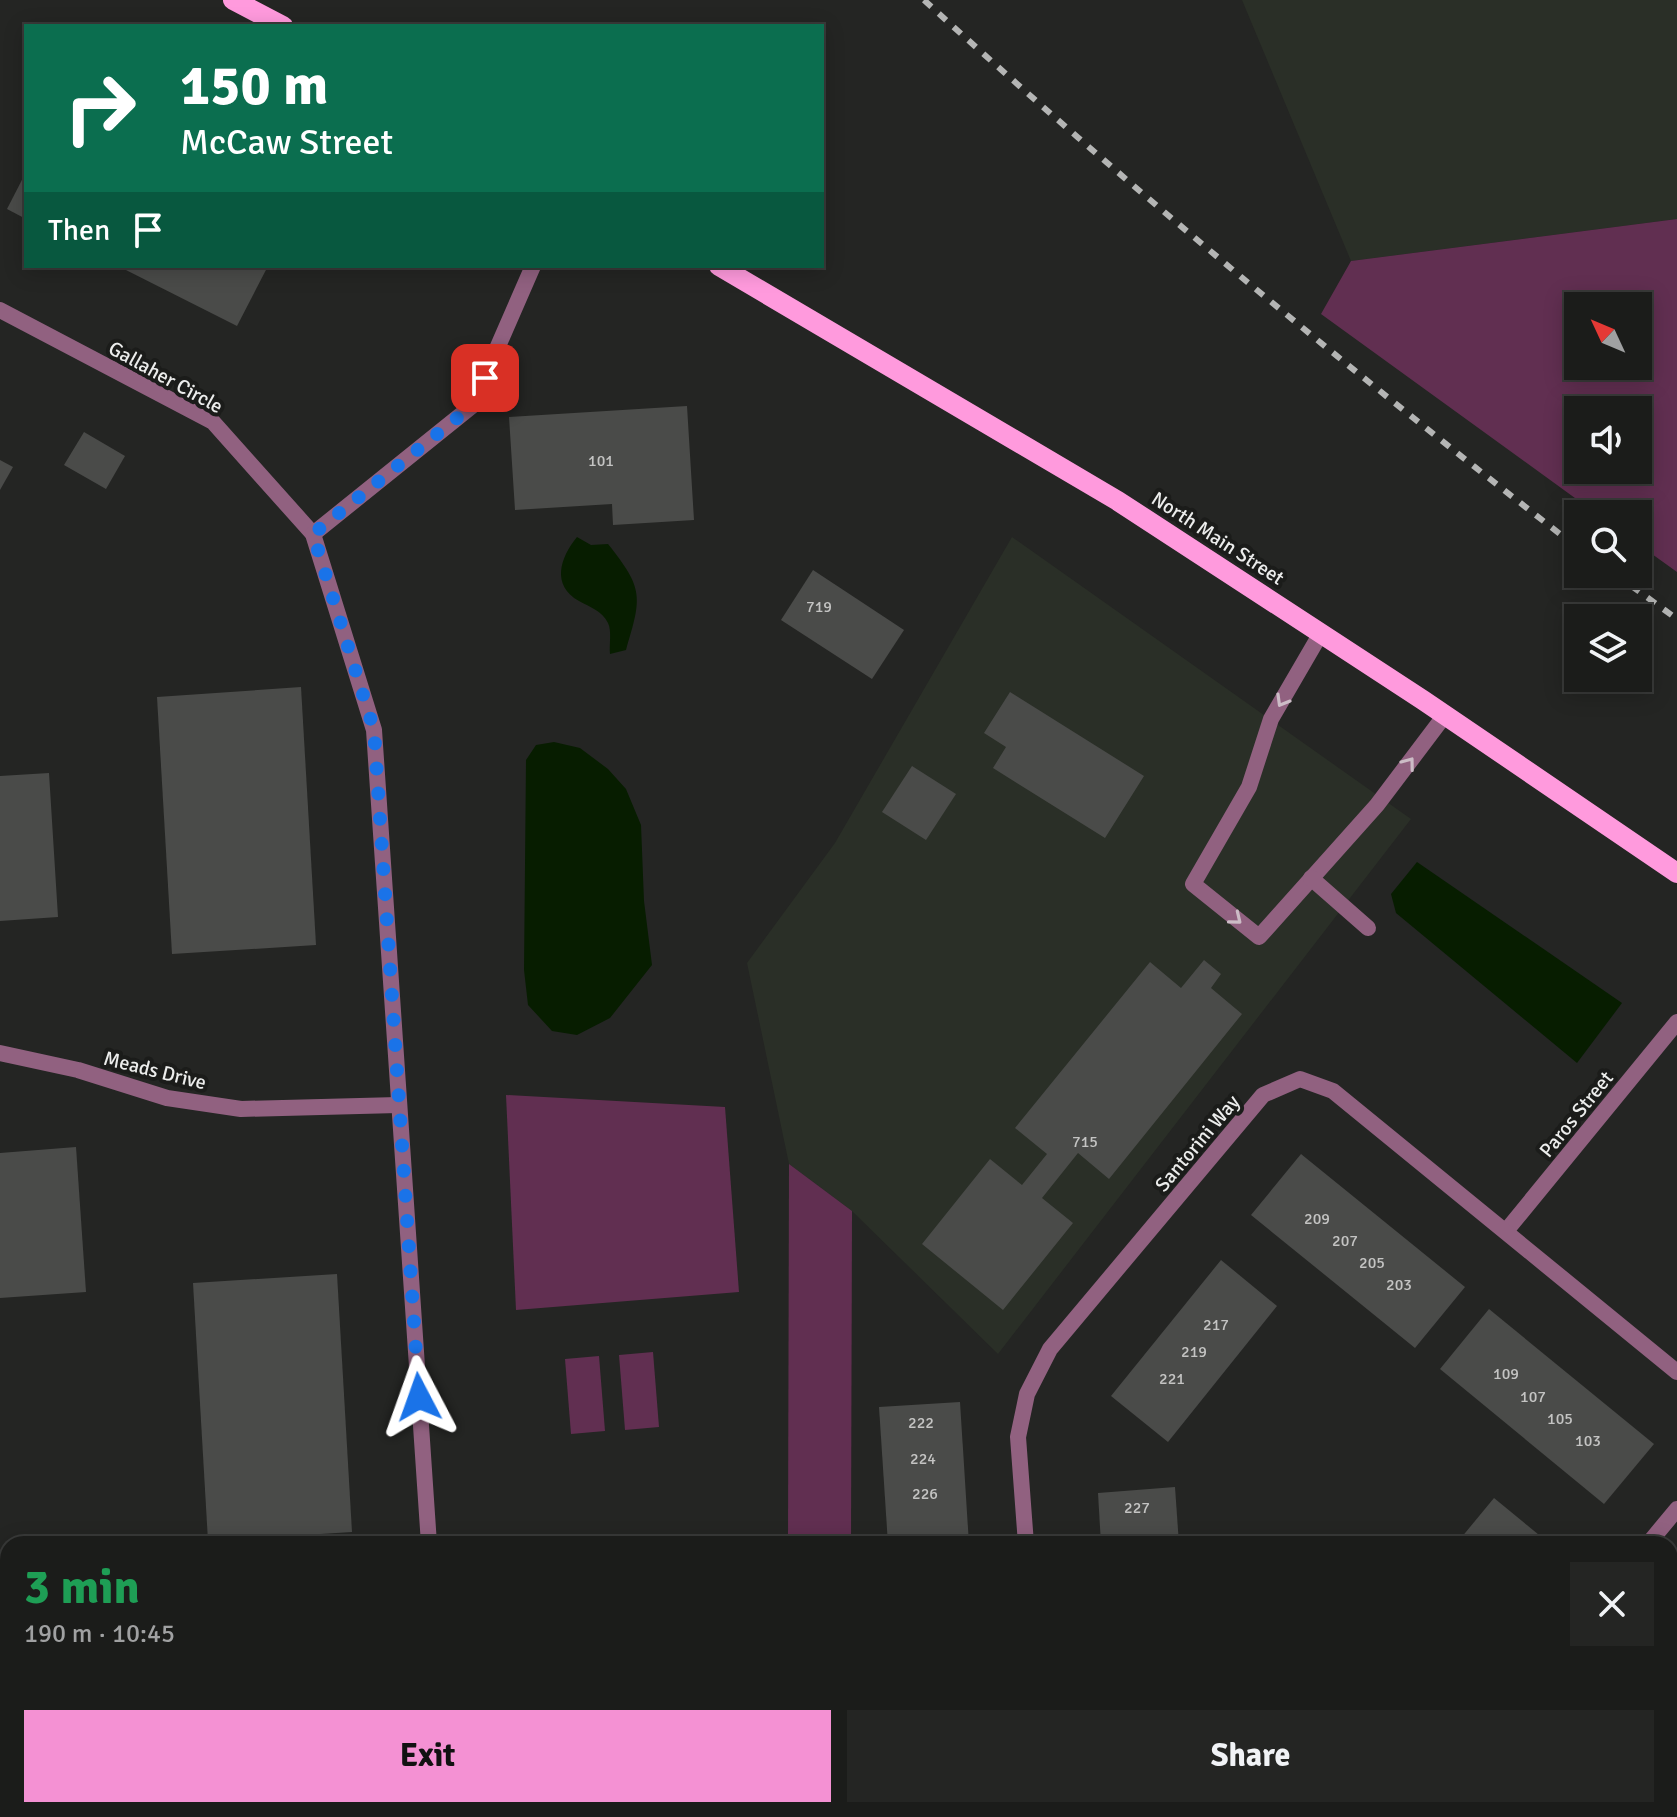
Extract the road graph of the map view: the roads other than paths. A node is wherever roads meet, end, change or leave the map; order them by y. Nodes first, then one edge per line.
1 (233, 0) edge
2 (279, 24) edge
3 (532, 268) edge
4 (722, 268) edge
5 (0, 310) edge
6 (313, 534) junction
7 (1321, 633) junction
8 (1445, 715) junction
9 (1677, 873) edge
10 (1311, 878) junction
11 (1368, 928) dead end
12 (1677, 1022) edge
13 (0, 1053) edge
14 (398, 1105) junction
15 (1506, 1231) junction
16 (1677, 1372) edge
17 (1677, 1509) edge
18 (428, 1536) edge
19 (1025, 1536) edge
20 (1655, 1536) edge

1 - 2 main road
3 - 6 street
4 - 7 main road, North Main Street
5 - 6 street, Gallaher Circle
6 - 14 street, Gallaher Circle
7 - 8 main road, North Main Street
7 -> 10 street
8 - 9 main road, North Main Street
10 -> 8 street
10 - 11 street
12 - 15 street, Paros Street
13 - 14 street, Meads Drive
14 - 18 street, Gallaher Circle
15 - 16 street, Santorini Way
15 - 19 street, Santorini Way
17 - 20 street

